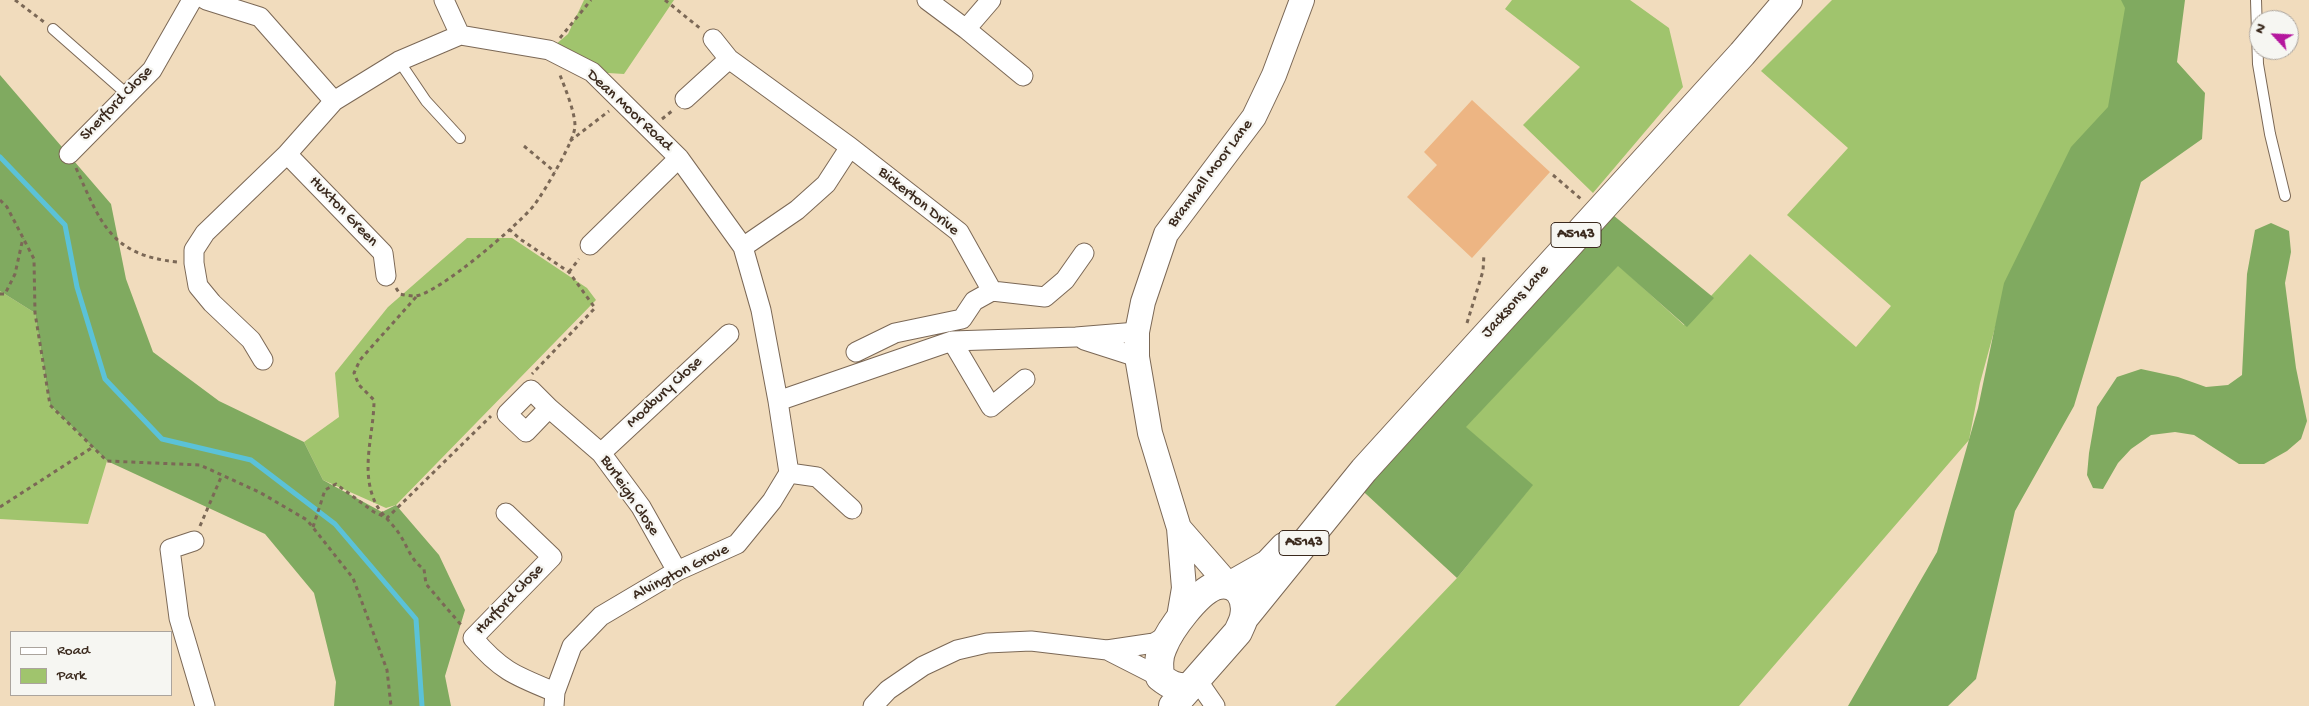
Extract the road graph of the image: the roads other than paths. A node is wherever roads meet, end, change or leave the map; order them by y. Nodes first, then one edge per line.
1 (192, 0) edge
2 (206, 0) edge
3 (928, 0) edge
4 (991, 0) edge
5 (1302, 0) edge
6 (1788, 0) edge
7 (2256, 0) edge
8 (448, 2) edge
9 (53, 29) road end
10 (966, 29) junction
11 (460, 34) junction
12 (713, 39) road end
13 (729, 59) junction
14 (399, 61) junction
15 (1023, 76) dead end
16 (128, 95) junction
17 (685, 99) road end
18 (334, 101) junction
19 (460, 138) dead end
20 (850, 147) junction
21 (69, 154) road end
22 (287, 154) junction
23 (679, 158) junction
24 (2285, 196) dead end
25 (590, 245) dead end
26 (743, 247) junction
27 (1084, 253) dead end
28 (386, 276) road end
29 (992, 291) junction
30 (1137, 332) junction
31 (729, 334) dead end
32 (1076, 337) junction
33 (952, 340) junction
34 (856, 352) dead end
35 (1137, 357) junction
36 (263, 360) dead end
37 (1025, 379) dead end
38 (778, 400) junction
39 (549, 408) dead end
40 (601, 453) junction
41 (1364, 470) junction
42 (789, 473) junction
43 (852, 509) dead end
44 (506, 513) dead end
45 (1179, 528) junction
46 (194, 541) road end
47 (677, 571) junction
48 (1229, 584) junction
49 (1244, 618) junction
50 (1174, 628) junction
51 (1107, 650) junction
52 (1173, 689) edge
53 (555, 699) edge
54 (205, 706) edge
55 (873, 706) edge
56 (1215, 706) edge

1 - 16 street, Sherford Close
2 - 18 street
3 - 10 street
4 - 10 street
5 - 30 street, Bramhall Moor Lane
6 - 41 main road, Jacksons Lane / A5143
7 - 24 lane
8 - 11 street
9 - 16 lane
10 - 15 street
11 - 14 street
11 - 23 street, Dean Moor Road
12 - 13 street, Bickerton Drive
13 - 17 street
13 - 20 street, Bickerton Drive
14 - 18 street
14 - 19 lane
16 - 21 street, Sherford Close
18 - 22 street
20 - 26 street
20 - 29 street, Bickerton Drive
22 - 28 street, Huxton Green
22 - 36 street
23 - 25 street
23 - 26 street, Dean Moor Road
26 - 38 street, Dean Moor Road
27 - 29 street
29 - 34 street
30 - 32 street
30 - 35 street, Bramhall Moor Lane
31 - 40 street, Modbury Close
32 - 33 street
32 - 35 street
33 - 37 street
33 - 38 street
35 - 45 street, Bramhall Moor Lane
38 - 42 street
39 - 40 street, Burleigh Close
40 - 47 street, Burleigh Close
41 - 48 main road, Jacksons Lane / A5143
41 - 49 main road, Jacksons Lane / A5143
42 - 43 street
42 - 47 street, Alvington Grove
44 - 53 street, Harford Close
45 - 48 street, Bramhall Moor Lane
45 - 50 street, Bramhall Moor Lane
46 - 54 street
47 - 53 street, Alvington Grove
48 - 49 main road
48 - 50 main road, Jacksons Lane
49 - 52 main road, Jacksons Lane
50 - 51 street
50 - 52 main road, Jacksons Lane
51 - 52 street
51 - 55 street
52 - 56 street

